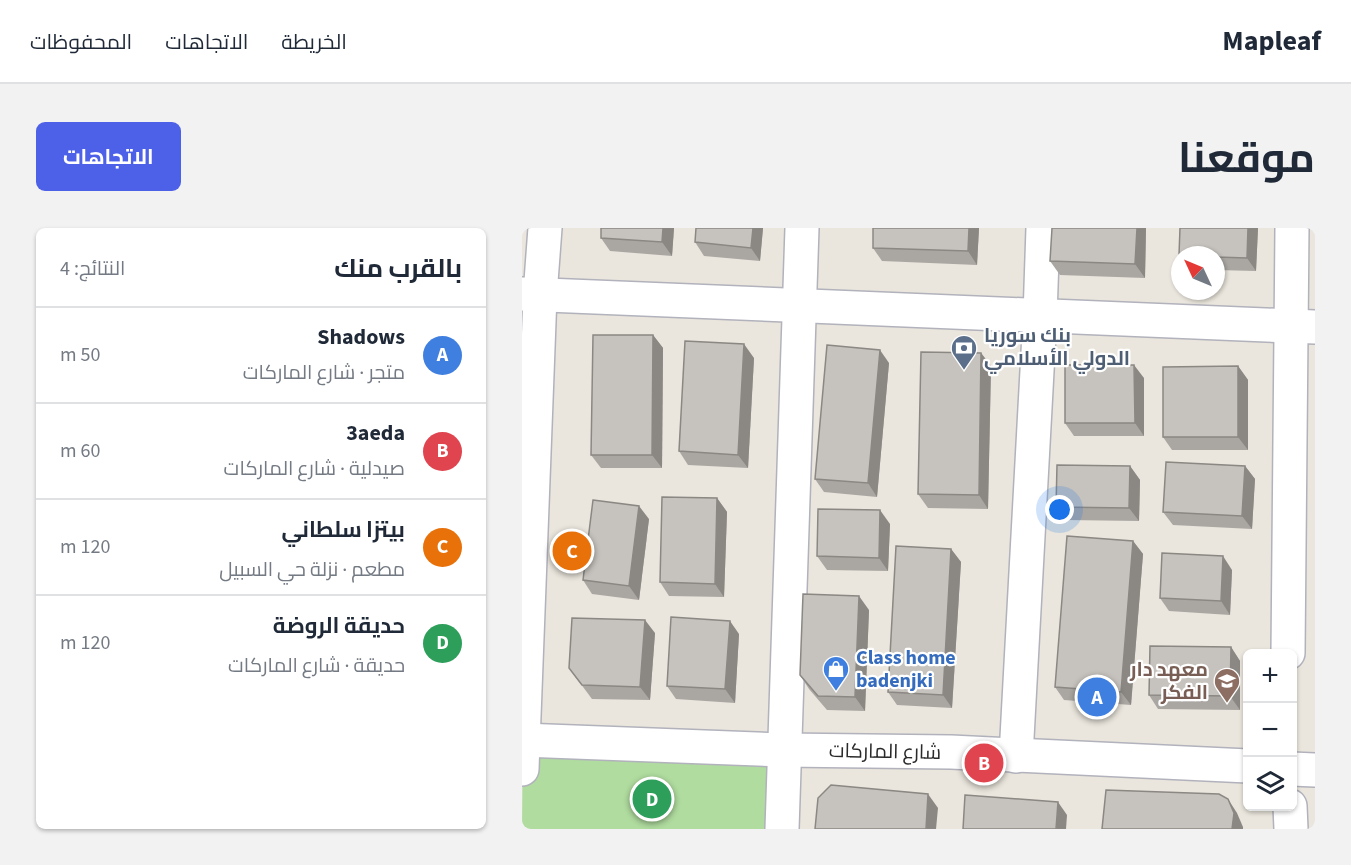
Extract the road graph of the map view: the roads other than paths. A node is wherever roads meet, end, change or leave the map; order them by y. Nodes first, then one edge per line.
1 (545, 228) edge
2 (802, 228) edge
3 (1043, 228) edge
4 (1292, 228) edge
5 (531, 295) edge
6 (798, 306) junction
7 (1040, 316) junction
8 (1303, 327) edge
9 (1288, 649) edge
10 (522, 750) edge
11 (783, 750) junction
12 (1016, 756) junction
13 (1243, 766) edge
14 (1297, 769) edge
15 (1315, 770) edge
16 (1290, 811) edge
17 (782, 829) edge
18 (1291, 829) edge

1 - 5 street
2 - 6 street
3 - 7 street
4 - 8 street
5 - 6 street
5 - 10 street
6 - 7 street
6 - 11 street
7 - 8 street
7 - 12 street
8 - 9 street
10 - 11 street, شارع الماركات
11 - 12 street, شارع الماركات
11 - 17 street
12 - 13 street, شارع الماركات
14 - 15 street
16 - 18 street

